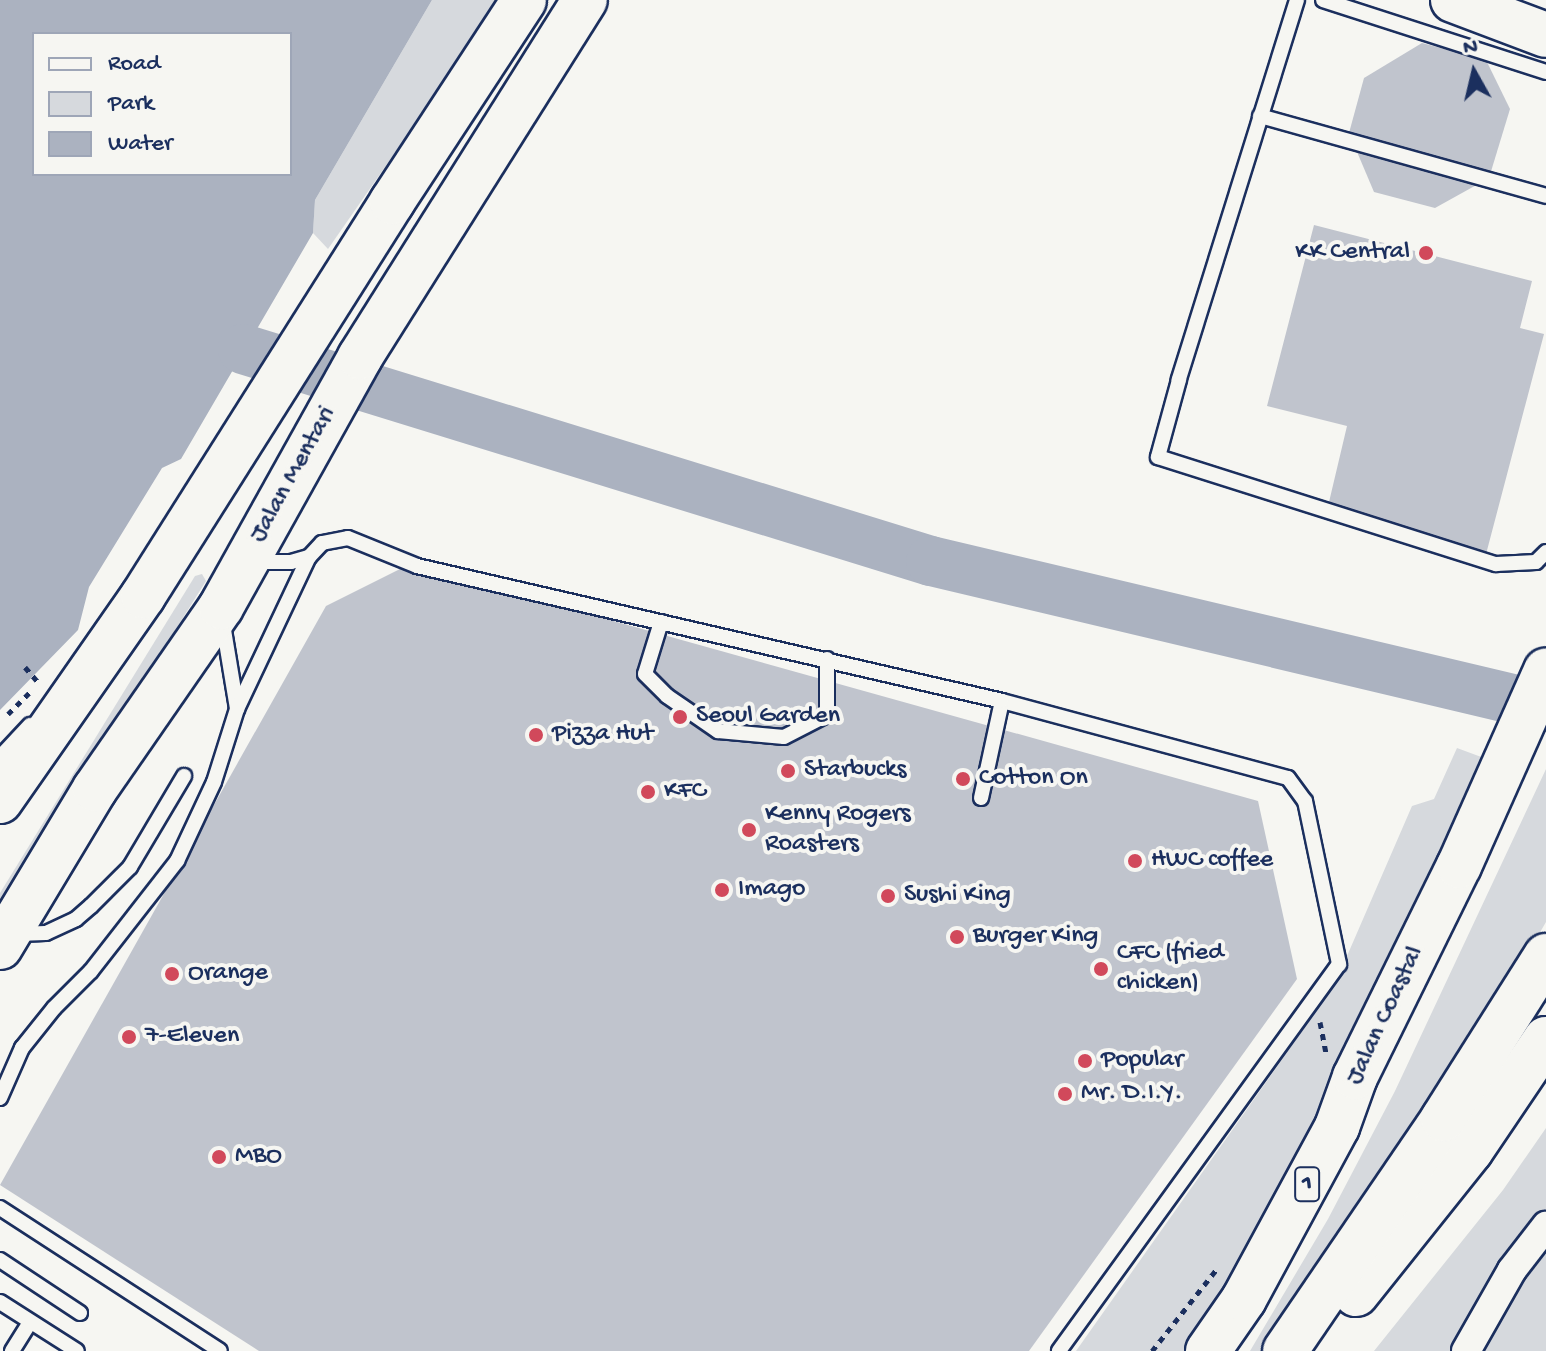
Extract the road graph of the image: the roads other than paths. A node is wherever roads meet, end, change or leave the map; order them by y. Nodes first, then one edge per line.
1 (524, 0) edge
2 (585, 0) edge
3 (1297, 0) edge
4 (1323, 0) edge
5 (1453, 0) edge
6 (1546, 35) edge
7 (1546, 72) edge
8 (1260, 116) junction
9 (1546, 196) edge
10 (1546, 552) edge
11 (309, 557) junction
12 (246, 562) junction
13 (143, 596) junction
14 (221, 607) junction
15 (661, 622) junction
16 (827, 659) junction
17 (1546, 671) edge
18 (1002, 701) junction
19 (237, 709) junction
20 (0, 757) edge
21 (184, 776) dead end
22 (981, 798) dead end
23 (0, 801) edge
24 (4, 941) edge
25 (1546, 956) edge
26 (1546, 1039) edge
27 (0, 1098) edge
28 (0, 1208) edge
29 (1546, 1226) edge
30 (0, 1260) edge
31 (0, 1302) edge
32 (80, 1313) dead end
33 (30, 1322) junction
34 (12, 1351) edge
35 (77, 1351) edge
36 (220, 1351) edge
37 (1059, 1351) edge
38 (1208, 1351) edge
39 (1285, 1351) edge
40 (1315, 1351) edge
41 (1466, 1351) edge

1 - 13 main road
2 - 12 main road, Jalan Mentari
3 - 8 lane
4 - 7 lane
5 - 6 main road
8 - 9 lane
8 - 10 lane
11 - 12 lane
11 - 15 lane
11 - 19 lane
12 - 14 main road, Jalan Mentari
13 - 20 lane
13 - 23 main road
14 - 19 lane
14 - 24 main road, Jalan Mentari
15 - 16 lane
15 - 16 lane
16 - 18 lane
17 - 38 main road, Jalan Coastal / 1
18 - 22 lane
18 - 37 lane
19 - 27 lane
21 - 24 lane
25 - 39 main road
26 - 40 main road
28 - 36 lane
29 - 41 street
30 - 32 lane
31 - 33 lane
33 - 34 lane
33 - 35 lane

